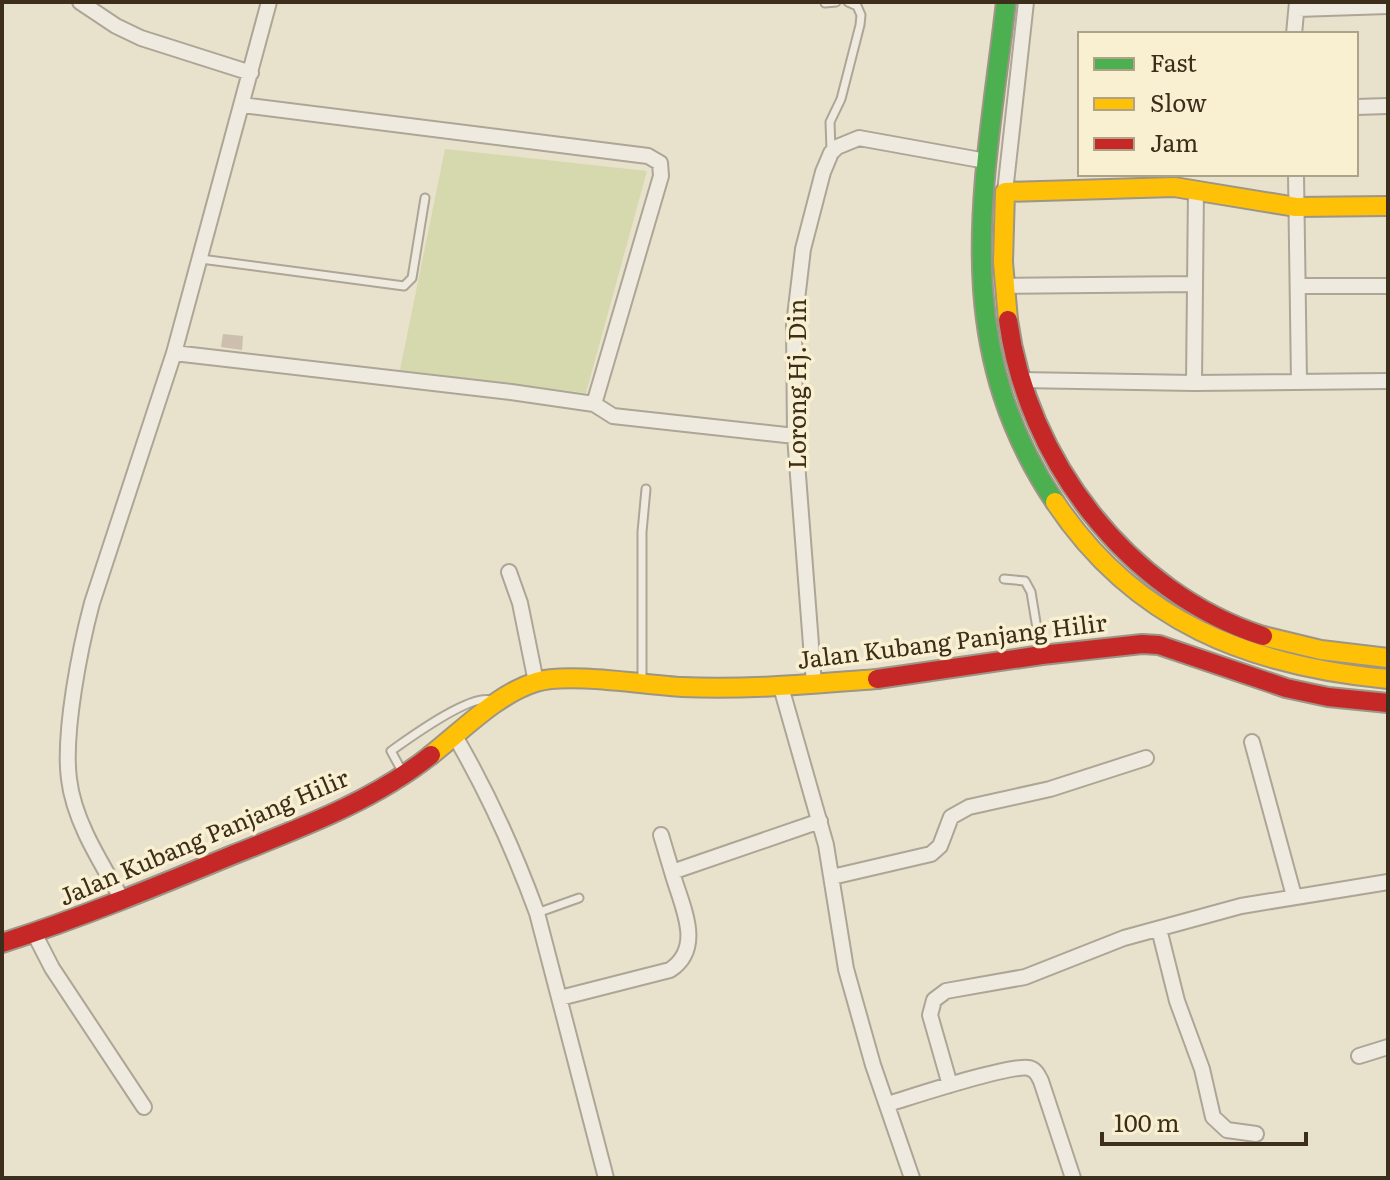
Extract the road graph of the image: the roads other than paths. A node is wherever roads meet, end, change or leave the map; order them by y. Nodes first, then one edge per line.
1 (80, 2) edge
2 (269, 2) edge
3 (836, 2) edge
4 (848, 2) edge
5 (1006, 2) edge
6 (1026, 2) edge
7 (825, 3) edge
8 (1297, 6) edge
9 (1388, 6) edge
10 (1294, 32) edge
11 (251, 73) junction
12 (242, 105) junction
13 (1388, 106) edge
14 (1358, 107) edge
15 (831, 153) junction
16 (986, 161) junction
17 (1296, 176) edge
18 (1196, 189) junction
19 (1005, 192) junction
20 (425, 198) dead end
21 (1388, 206) edge
22 (1296, 207) junction
23 (201, 259) junction
24 (1195, 284) junction
25 (1004, 286) junction
26 (1299, 286) junction
27 (1388, 286) edge
28 (174, 353) junction
29 (1020, 380) junction
30 (1388, 381) edge
31 (1299, 382) junction
32 (1194, 383) junction
33 (594, 404) junction
34 (795, 436) junction
35 (646, 489) dead end
36 (509, 572) dead end
37 (1004, 579) dead end
38 (1042, 655) junction
39 (1388, 658) edge
40 (1388, 679) edge
41 (536, 682) junction
42 (814, 684) junction
43 (642, 685) junction
44 (781, 687) junction
45 (1388, 703) edge
46 (496, 704) junction
47 (444, 731) junction
48 (1252, 742) dead end
49 (1146, 758) dead end
50 (404, 775) junction
51 (820, 821) junction
52 (661, 835) dead end
53 (672, 872) junction
54 (832, 877) junction
55 (1388, 882) edge
56 (1294, 896) junction
57 (579, 898) dead end
58 (123, 901) junction
59 (537, 913) junction
60 (1159, 929) junction
61 (34, 933) junction
62 (2, 943) edge
63 (560, 998) junction
64 (1388, 1047) edge
65 (1359, 1056) dead end
66 (950, 1085) junction
67 (888, 1104) junction
68 (144, 1107) dead end
69 (1256, 1134) dead end
70 (606, 1178) edge
71 (912, 1178) edge
72 (1073, 1178) edge

1 - 11 street
2 - 11 street
3 - 7 lane
4 - 15 lane
5 - 16 street
6 - 19 street
8 - 9 street
8 - 10 street
11 - 12 street
12 - 23 street
12 - 33 street
13 - 14 street
15 - 16 street
15 - 34 street, Lorong Hj. Din
16 - 40 street
17 - 22 street
18 - 19 street
18 - 22 street
18 - 24 street
19 - 25 street
20 - 23 lane
21 - 22 street
22 - 26 street
23 - 28 street
24 - 25 street
24 - 32 street
25 - 29 street
26 - 27 street
26 - 31 street
28 - 33 street
28 - 58 street
29 - 32 street
29 - 39 street
30 - 31 street
31 - 32 street
33 - 34 street
34 - 42 street, Lorong Hj. Din
35 - 43 lane
36 - 41 street
37 - 38 lane
38 - 42 street, Jalan Kubang Panjang Hilir
38 - 45 street, Jalan Kubang Panjang Hilir
41 - 43 street, Jalan Kubang Panjang Hilir
41 - 46 street, Jalan Kubang Panjang Hilir
42 - 44 street, Jalan Kubang Panjang Hilir
43 - 44 street, Jalan Kubang Panjang Hilir
44 - 51 street
46 - 47 street, Jalan Kubang Panjang Hilir
46 - 47 lane
47 - 50 street, Jalan Kubang Panjang Hilir
47 - 50 lane
47 - 59 street
48 - 56 street
49 - 54 street
50 - 58 street, Jalan Kubang Panjang Hilir
51 - 53 street
51 - 54 street
52 - 53 street
53 - 63 street
54 - 67 street
55 - 56 street
56 - 60 street
57 - 59 lane
58 - 61 street, Jalan Kubang Panjang Hilir
59 - 63 street
60 - 66 street
60 - 69 street
61 - 62 street, Jalan Kubang Panjang Hilir
61 - 68 street
63 - 70 street
64 - 65 street
66 - 67 street
66 - 72 street
67 - 71 street

